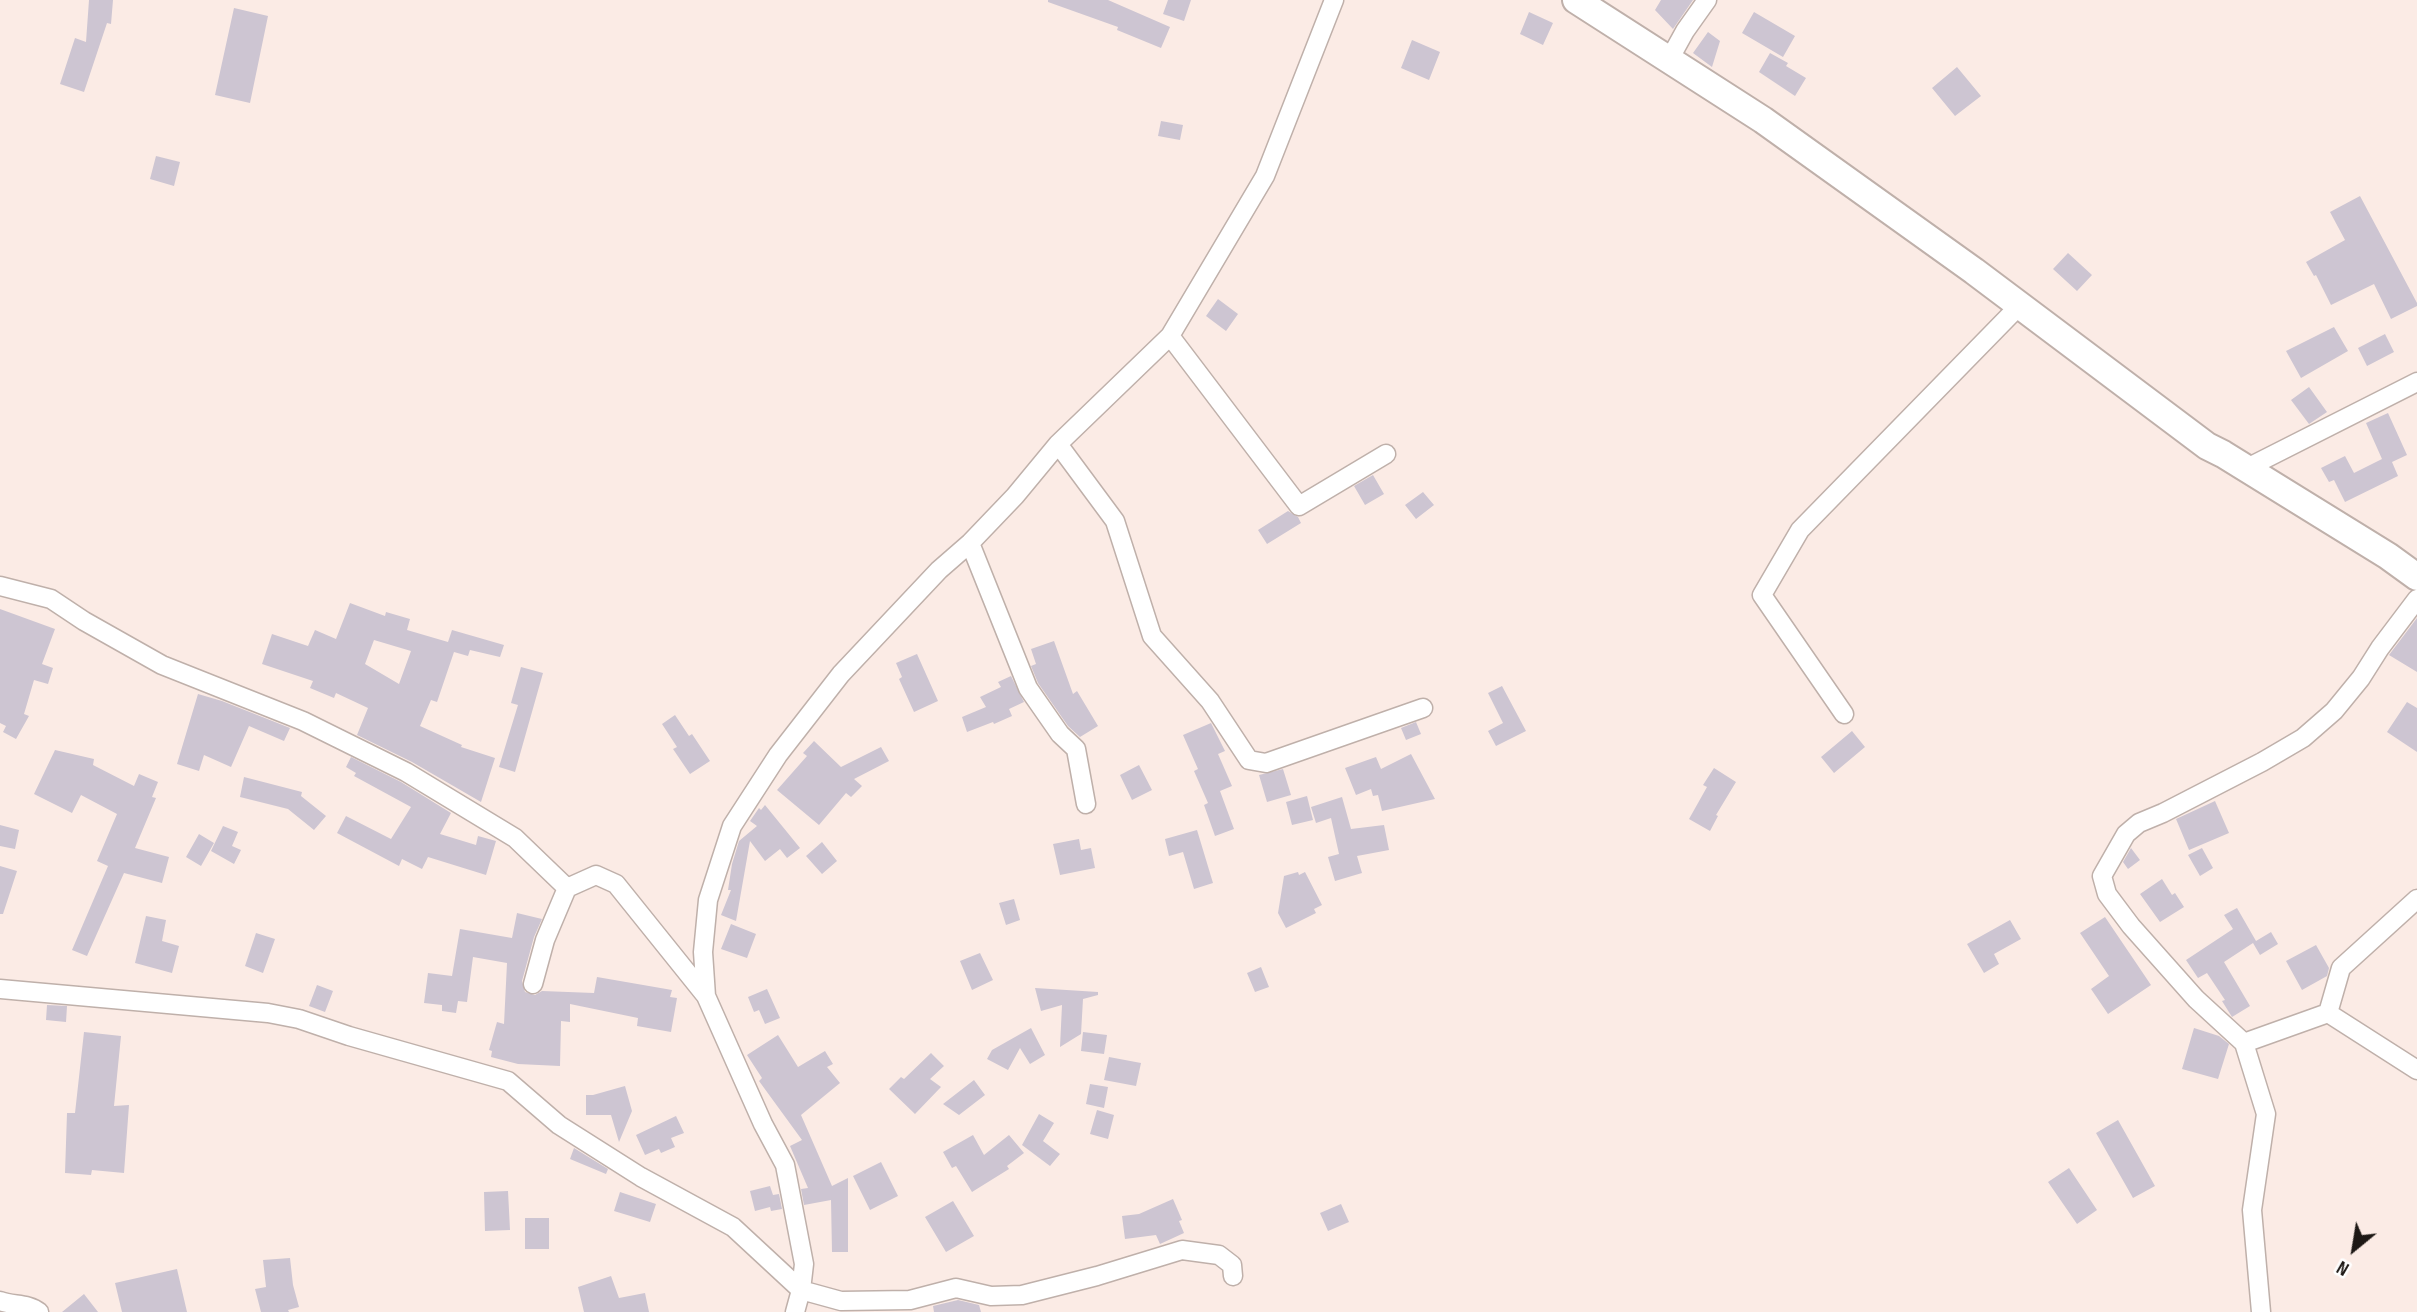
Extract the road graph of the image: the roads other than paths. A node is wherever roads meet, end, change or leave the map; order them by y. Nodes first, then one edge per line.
1 (1334, 0) edge
2 (1576, 0) edge
3 (1707, 0) edge
4 (1669, 60) junction
5 (2020, 306) junction
6 (1170, 336) junction
7 (2417, 382) edge
8 (1058, 444) junction
9 (1387, 454) dead end
10 (2247, 468) junction
11 (970, 543) junction
12 (2417, 577) edge
13 (0, 586) edge
14 (2417, 599) edge
15 (1423, 708) dead end
16 (1844, 714) dead end
17 (1086, 804) dead end
18 (567, 888) junction
19 (2417, 899) edge
20 (533, 984) dead end
21 (0, 989) edge
22 (706, 996) junction
23 (2328, 1013) junction
24 (2244, 1044) junction
25 (2417, 1070) edge
26 (1233, 1276) dead end
27 (801, 1290) junction
28 (0, 1301) edge
29 (39, 1312) edge
30 (795, 1312) edge
31 (2261, 1312) edge

1 - 6 street
2 - 4 street
3 - 4 street
4 - 5 street
5 - 10 street
5 - 16 street
6 - 8 street
6 - 9 street
7 - 10 street
8 - 11 street
8 - 15 street
10 - 12 street
11 - 17 street
11 - 22 street
13 - 18 street
14 - 24 street
18 - 20 street
18 - 22 street
19 - 23 street
21 - 27 street
22 - 27 street
23 - 24 street
23 - 25 street
24 - 31 street
26 - 27 street
27 - 30 street
28 - 29 street

